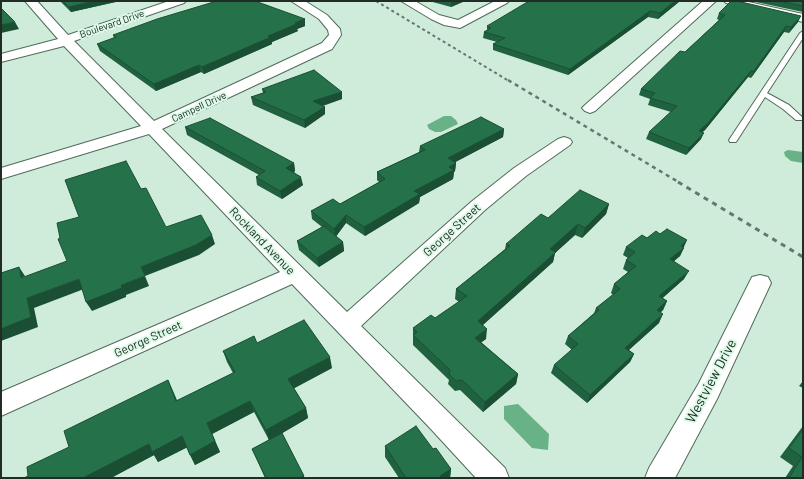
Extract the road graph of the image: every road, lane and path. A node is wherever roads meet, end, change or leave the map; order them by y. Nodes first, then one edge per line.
1 (31, 1) edge
2 (180, 1) edge
3 (297, 1) edge
4 (407, 1) edge
5 (503, 1) edge
6 (710, 1) edge
7 (730, 1) edge
8 (803, 18) edge
9 (803, 33) edge
10 (66, 40) junction
11 (1, 51) edge
12 (1, 58) edge
13 (764, 94) junction
14 (590, 108) dead end
15 (799, 118) dead end
16 (152, 128) junction
17 (733, 140) dead end
18 (564, 142) dead end
19 (1, 174) edge
20 (295, 274) junction
21 (760, 283) dead end
22 (346, 326) junction
23 (1, 404) edge
24 (496, 478) edge
25 (659, 478) edge

1 - 10 street, Rockland Avenue
2 - 10 street, Boulevard Drive
3 - 16 street, Campell Drive
4 - 5 street
6 - 14 street
7 - 8 street
9 - 13 lane
10 - 11 street, Boulevard Drive
10 - 12 street, Boulevard Drive
10 - 16 street, Rockland Avenue
13 - 15 lane
13 - 17 lane
16 - 19 street, Campell Drive
16 - 20 street, Rockland Avenue
18 - 22 street, George Street
20 - 22 street, Rockland Avenue
20 - 23 street, George Street
21 - 25 street, Westview Drive
22 - 24 street, Rockland Avenue

